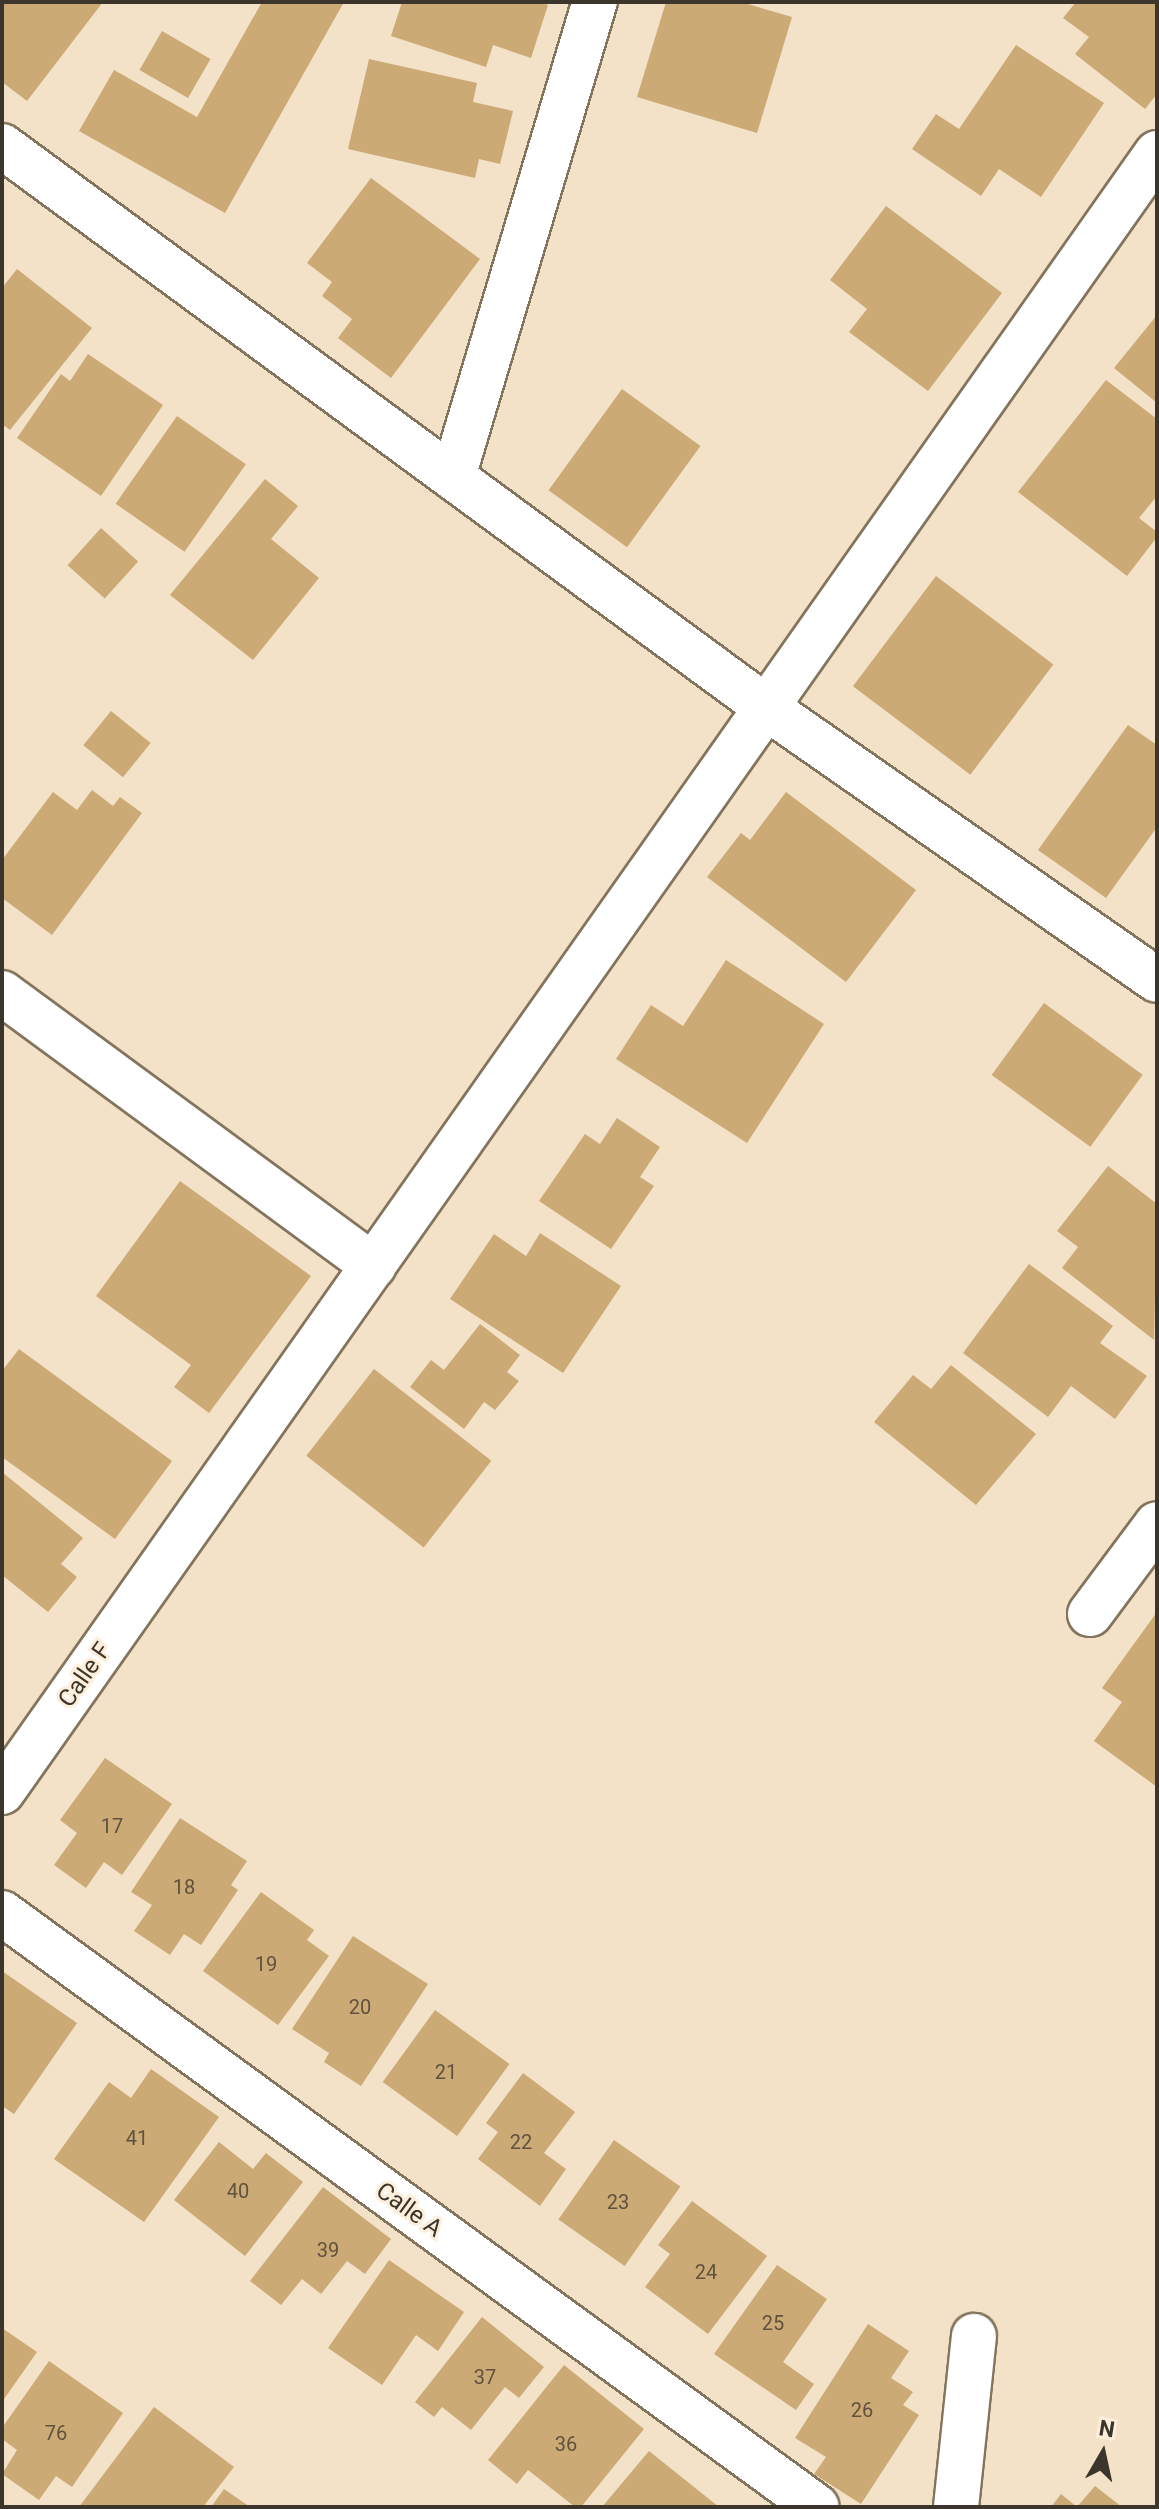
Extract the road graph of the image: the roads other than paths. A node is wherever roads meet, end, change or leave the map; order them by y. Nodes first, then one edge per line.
1 (595, 2) edge
2 (2, 146) edge
3 (1157, 153) edge
4 (453, 477) junction
5 (767, 708) junction
6 (1157, 980) edge
7 (2, 993) edge
8 (374, 1266) junction
9 (1157, 1524) edge
10 (1090, 1614) dead end
11 (2, 1792) edge
12 (2, 1913) edge
13 (974, 2336) dead end
14 (817, 2507) edge
15 (956, 2507) edge

1 - 4 street
2 - 4 street
3 - 5 street, Calle F
4 - 5 street
5 - 6 street
5 - 8 street, Calle F
7 - 8 street
8 - 11 street, Calle F
9 - 10 street
12 - 14 street, Calle A
13 - 15 street

